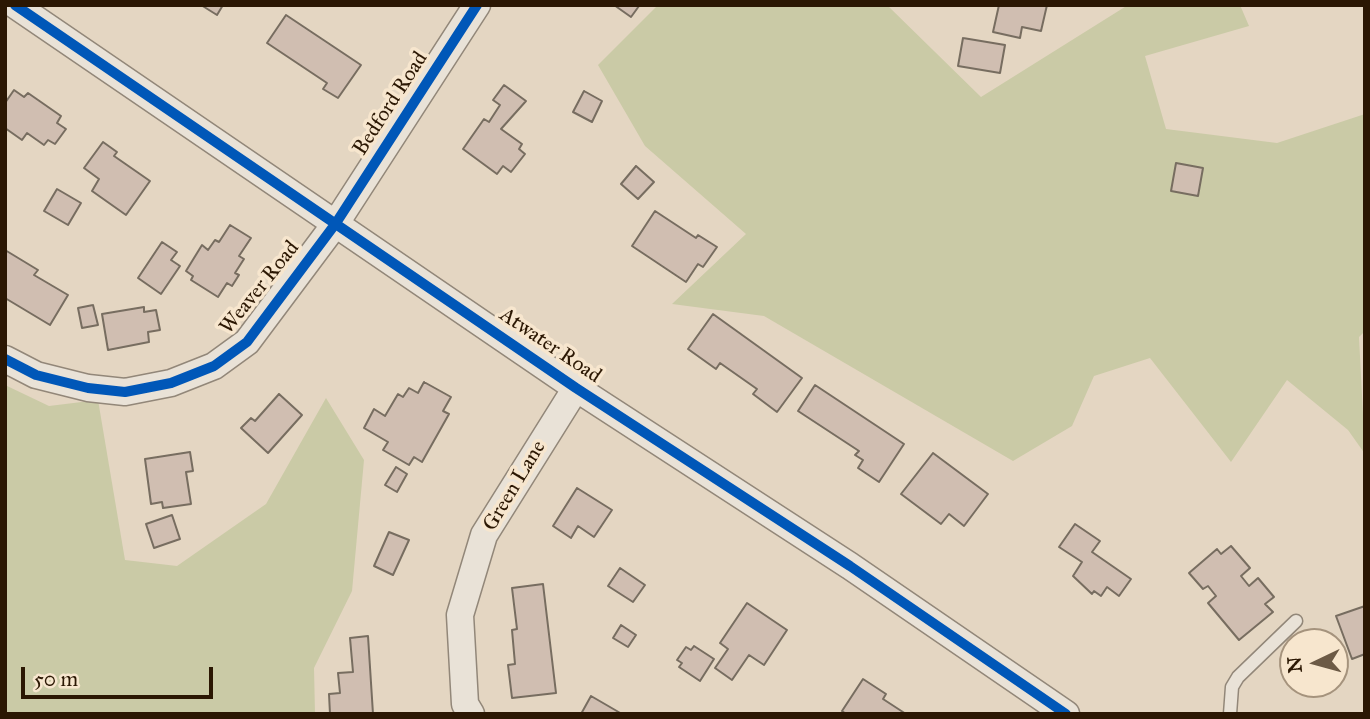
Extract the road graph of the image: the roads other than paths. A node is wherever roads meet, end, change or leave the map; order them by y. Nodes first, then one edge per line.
1 (15, 5) edge
2 (477, 5) edge
3 (50, 15) edge
4 (336, 223) junction
5 (5, 359) edge
6 (576, 388) junction
7 (1296, 621) dead end
8 (471, 714) edge
9 (1066, 714) edge
10 (1230, 714) edge

1 - 3 street, Atwater Road
2 - 4 street, Bedford Road
3 - 4 street, Atwater Road
4 - 5 street, Weaver Road
4 - 6 street, Atwater Road
6 - 8 street, Green Lane
6 - 9 street, Atwater Road
7 - 10 lane

